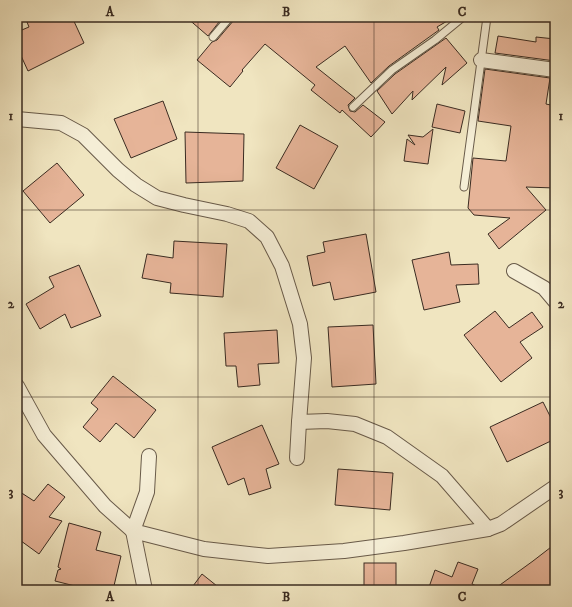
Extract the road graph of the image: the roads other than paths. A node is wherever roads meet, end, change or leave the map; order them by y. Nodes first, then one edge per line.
1 (230, 17) edge
2 (463, 17) edge
3 (488, 17) edge
4 (213, 37) dead end
5 (481, 60) junction
6 (555, 70) edge
7 (353, 106) dead end
8 (17, 119) edge
9 (464, 187) dead end
10 (514, 271) dead end
11 (555, 301) edge
12 (17, 386) edge
13 (299, 422) junction
14 (149, 456) dead end
15 (297, 458) dead end
16 (555, 487) edge
17 (488, 529) junction
18 (133, 531) junction
19 (145, 590) edge

1 - 4 lane
2 - 7 lane
3 - 5 lane
5 - 6 street
5 - 9 lane
8 - 13 street
10 - 11 street
12 - 18 street
13 - 15 street
13 - 17 street
14 - 18 street
16 - 17 street
17 - 18 street
18 - 19 street

